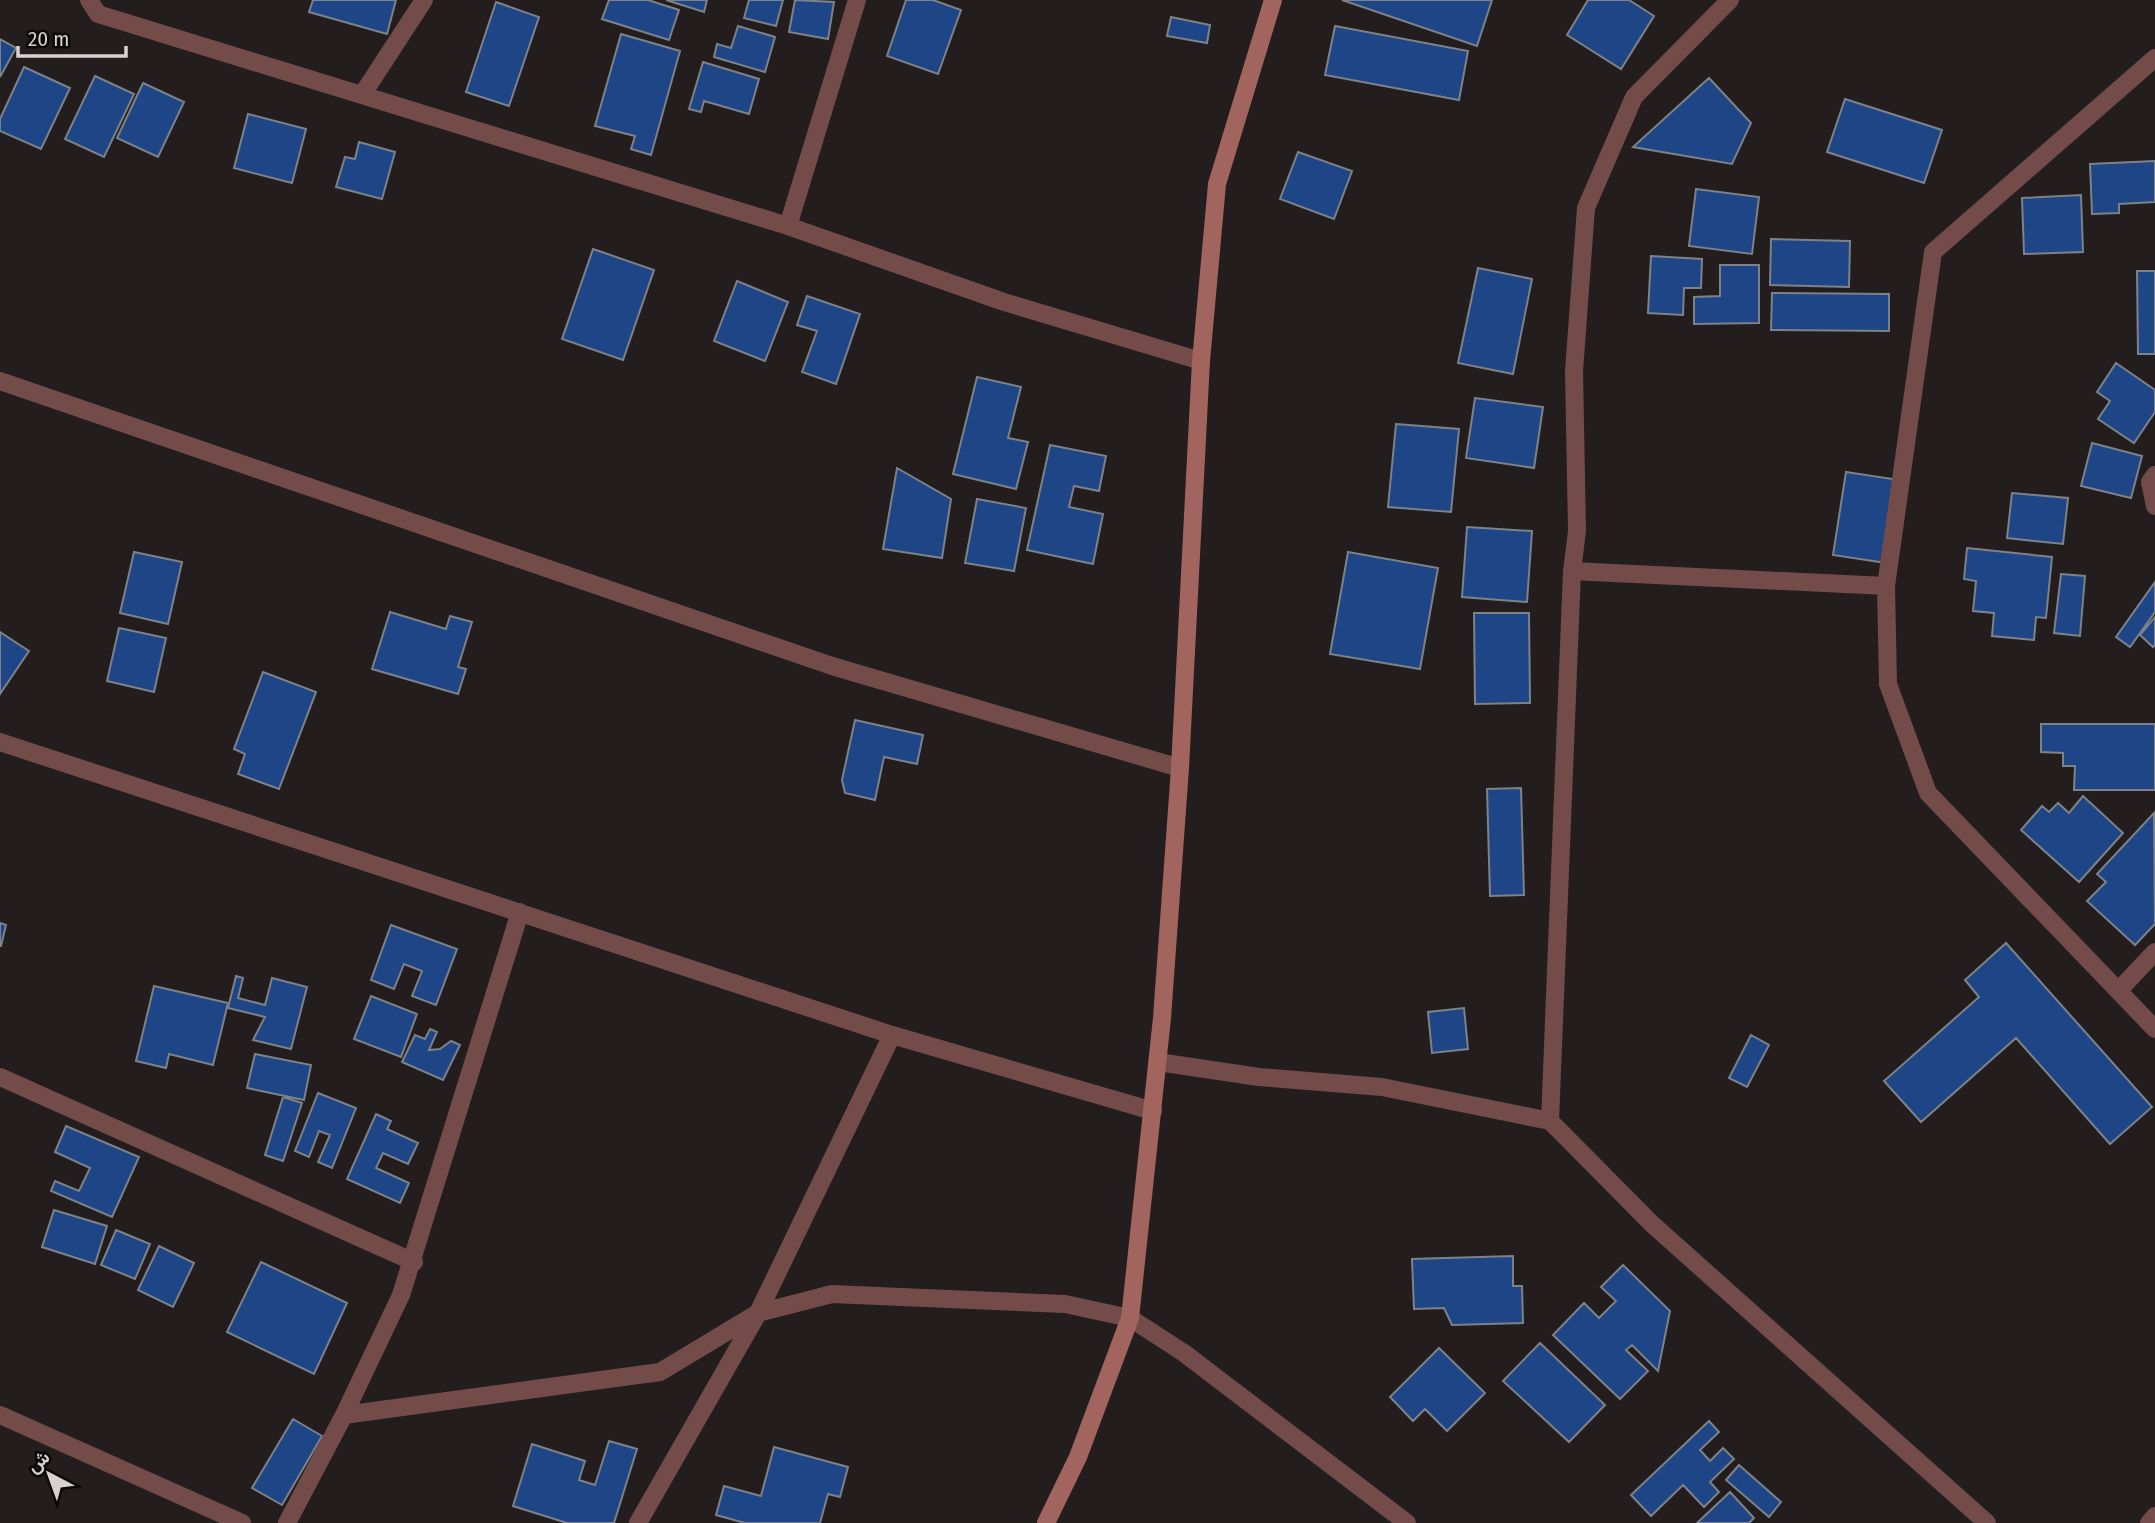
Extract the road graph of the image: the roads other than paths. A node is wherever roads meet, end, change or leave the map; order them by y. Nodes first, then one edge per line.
1 (89, 0) edge
2 (424, 0) edge
3 (856, 0) edge
4 (1273, 0) edge
5 (1730, 0) edge
6 (2155, 58) edge
7 (362, 95) junction
8 (789, 226) junction
9 (1201, 361) junction
10 (0, 381) edge
11 (2155, 475) edge
12 (2155, 506) edge
13 (1572, 571) junction
14 (1886, 586) junction
15 (0, 742) edge
16 (1180, 768) junction
17 (520, 912) junction
18 (2155, 952) edge
19 (2119, 989) junction
20 (2155, 1029) edge
21 (892, 1035) junction
22 (1158, 1062) junction
23 (0, 1077) edge
24 (1153, 1111) junction
25 (1550, 1121) junction
26 (414, 1262) junction
27 (758, 1313) junction
28 (1130, 1318) junction
29 (0, 1415) edge
30 (344, 1415) junction
31 (2155, 1516) edge
32 (242, 1523) edge
33 (287, 1523) edge
34 (638, 1523) edge
35 (1046, 1523) edge
36 (1407, 1523) edge
37 (1987, 1523) edge
38 (2149, 1523) edge

1 - 7 street
2 - 7 street
3 - 8 street
4 - 9 street
5 - 13 street
6 - 14 street
7 - 8 street
8 - 9 street
9 - 16 street
10 - 16 street
11 - 12 street
13 - 14 street
13 - 25 street
14 - 19 street
15 - 17 street
16 - 22 street
17 - 21 street
17 - 26 street
18 - 19 street
19 - 20 street
21 - 24 street
21 - 27 street
22 - 24 street
22 - 25 street
23 - 26 street
24 - 28 street
25 - 37 street
26 - 30 street
27 - 28 street
27 - 30 street
27 - 34 street
28 - 35 street
28 - 36 street
29 - 32 street
30 - 33 street
31 - 38 street

